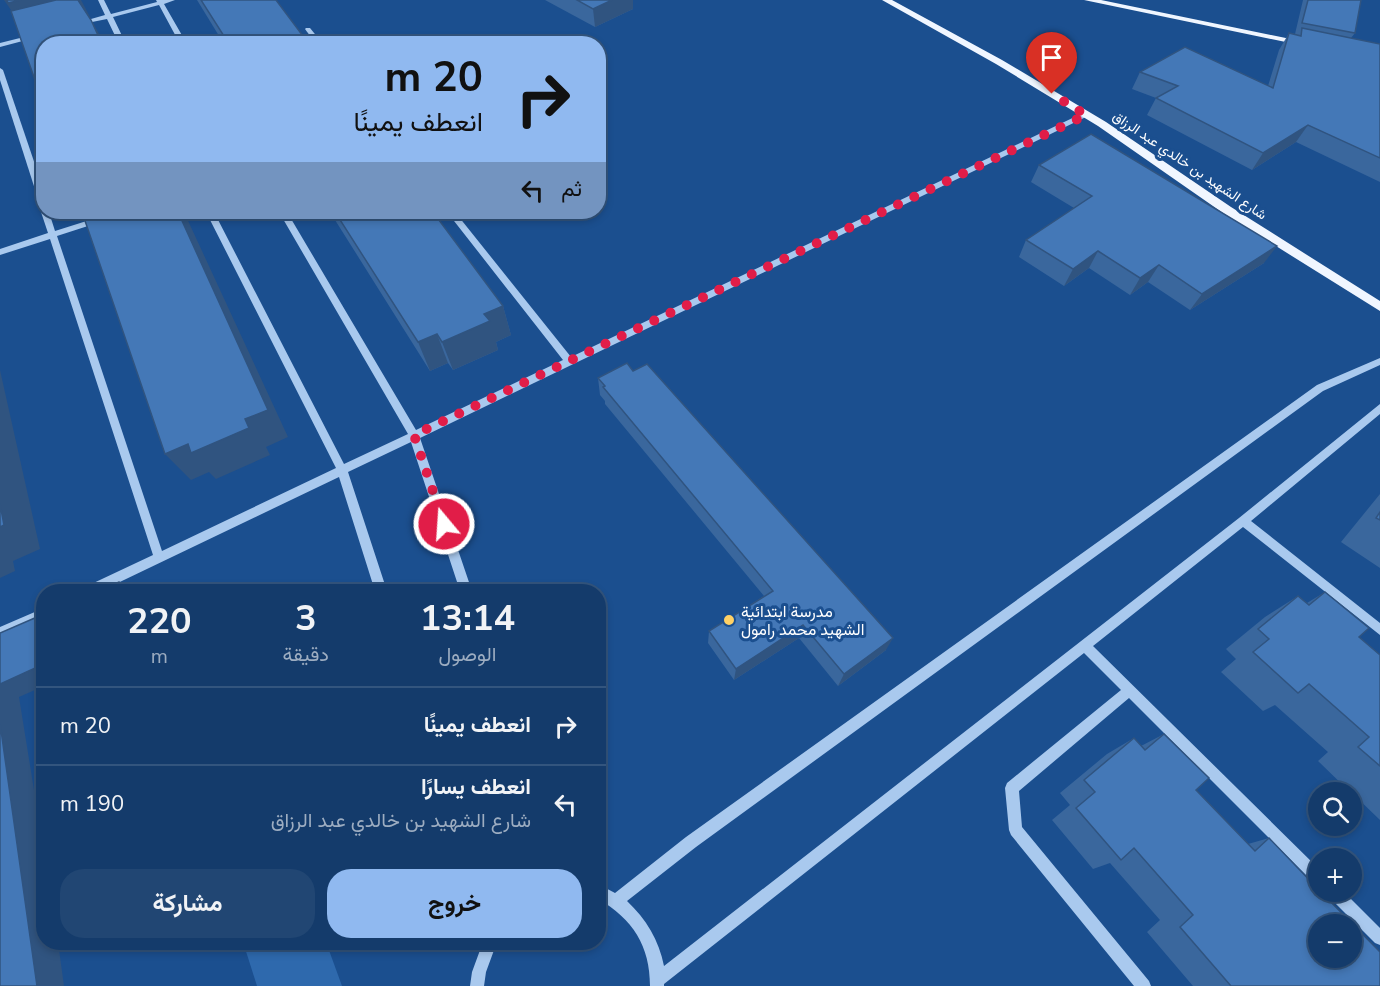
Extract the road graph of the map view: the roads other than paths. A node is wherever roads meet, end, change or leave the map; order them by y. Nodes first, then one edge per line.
1 (101, 0) edge
2 (172, 0) edge
3 (886, 0) edge
4 (1088, 0) edge
5 (160, 2) edge
6 (109, 16) junction
7 (76, 25) edge
8 (308, 29) dead end
9 (44, 34) edge
10 (119, 36) edge
11 (179, 36) edge
12 (314, 36) edge
13 (1310, 44) edge
14 (0, 45) edge
15 (0, 70) edge
16 (1086, 115) junction
17 (36, 180) edge
18 (48, 219) edge
19 (100, 219) edge
20 (214, 219) edge
21 (287, 219) edge
22 (457, 219) edge
23 (53, 234) junction
24 (0, 252) edge
25 (1380, 306) edge
26 (569, 361) junction
27 (1380, 361) edge
28 (1380, 408) edge
29 (414, 435) junction
30 (342, 470) junction
31 (1243, 520) junction
32 (159, 557) junction
33 (103, 584) edge
34 (379, 584) edge
35 (464, 584) edge
36 (36, 617) edge
37 (1380, 630) edge
38 (0, 633) edge
39 (1084, 645) junction
40 (1130, 690) junction
41 (1308, 867) edge
42 (606, 895) edge
43 (617, 900) junction
44 (1344, 902) edge
45 (1380, 938) edge
46 (487, 950) edge
47 (657, 983) edge
48 (477, 986) edge
49 (1144, 986) edge

1 - 6 street
2 - 5 street
3 - 16 main road, شارع الشهيد بن خالدي عبد الرزاق
4 - 13 main road
5 - 6 street
5 - 11 street
6 - 7 street
6 - 10 street
8 - 12 street
9 - 14 street
15 - 17 street
16 - 25 main road, شارع الشهيد بن خالدي عبد الرزاق
16 - 26 street
18 - 23 street
19 - 23 street
20 - 30 street
21 - 29 street
22 - 26 street
23 - 24 street
23 - 32 street
26 - 29 street
27 - 43 street
28 - 31 street
29 - 30 street
29 - 35 street
30 - 32 street
30 - 34 street
31 - 37 street
31 - 39 street
32 - 33 street
36 - 38 street
39 - 40 street
39 - 47 street
40 - 41 street
40 - 49 street
42 - 43 street
43 - 47 street
44 - 45 street
46 - 48 street

